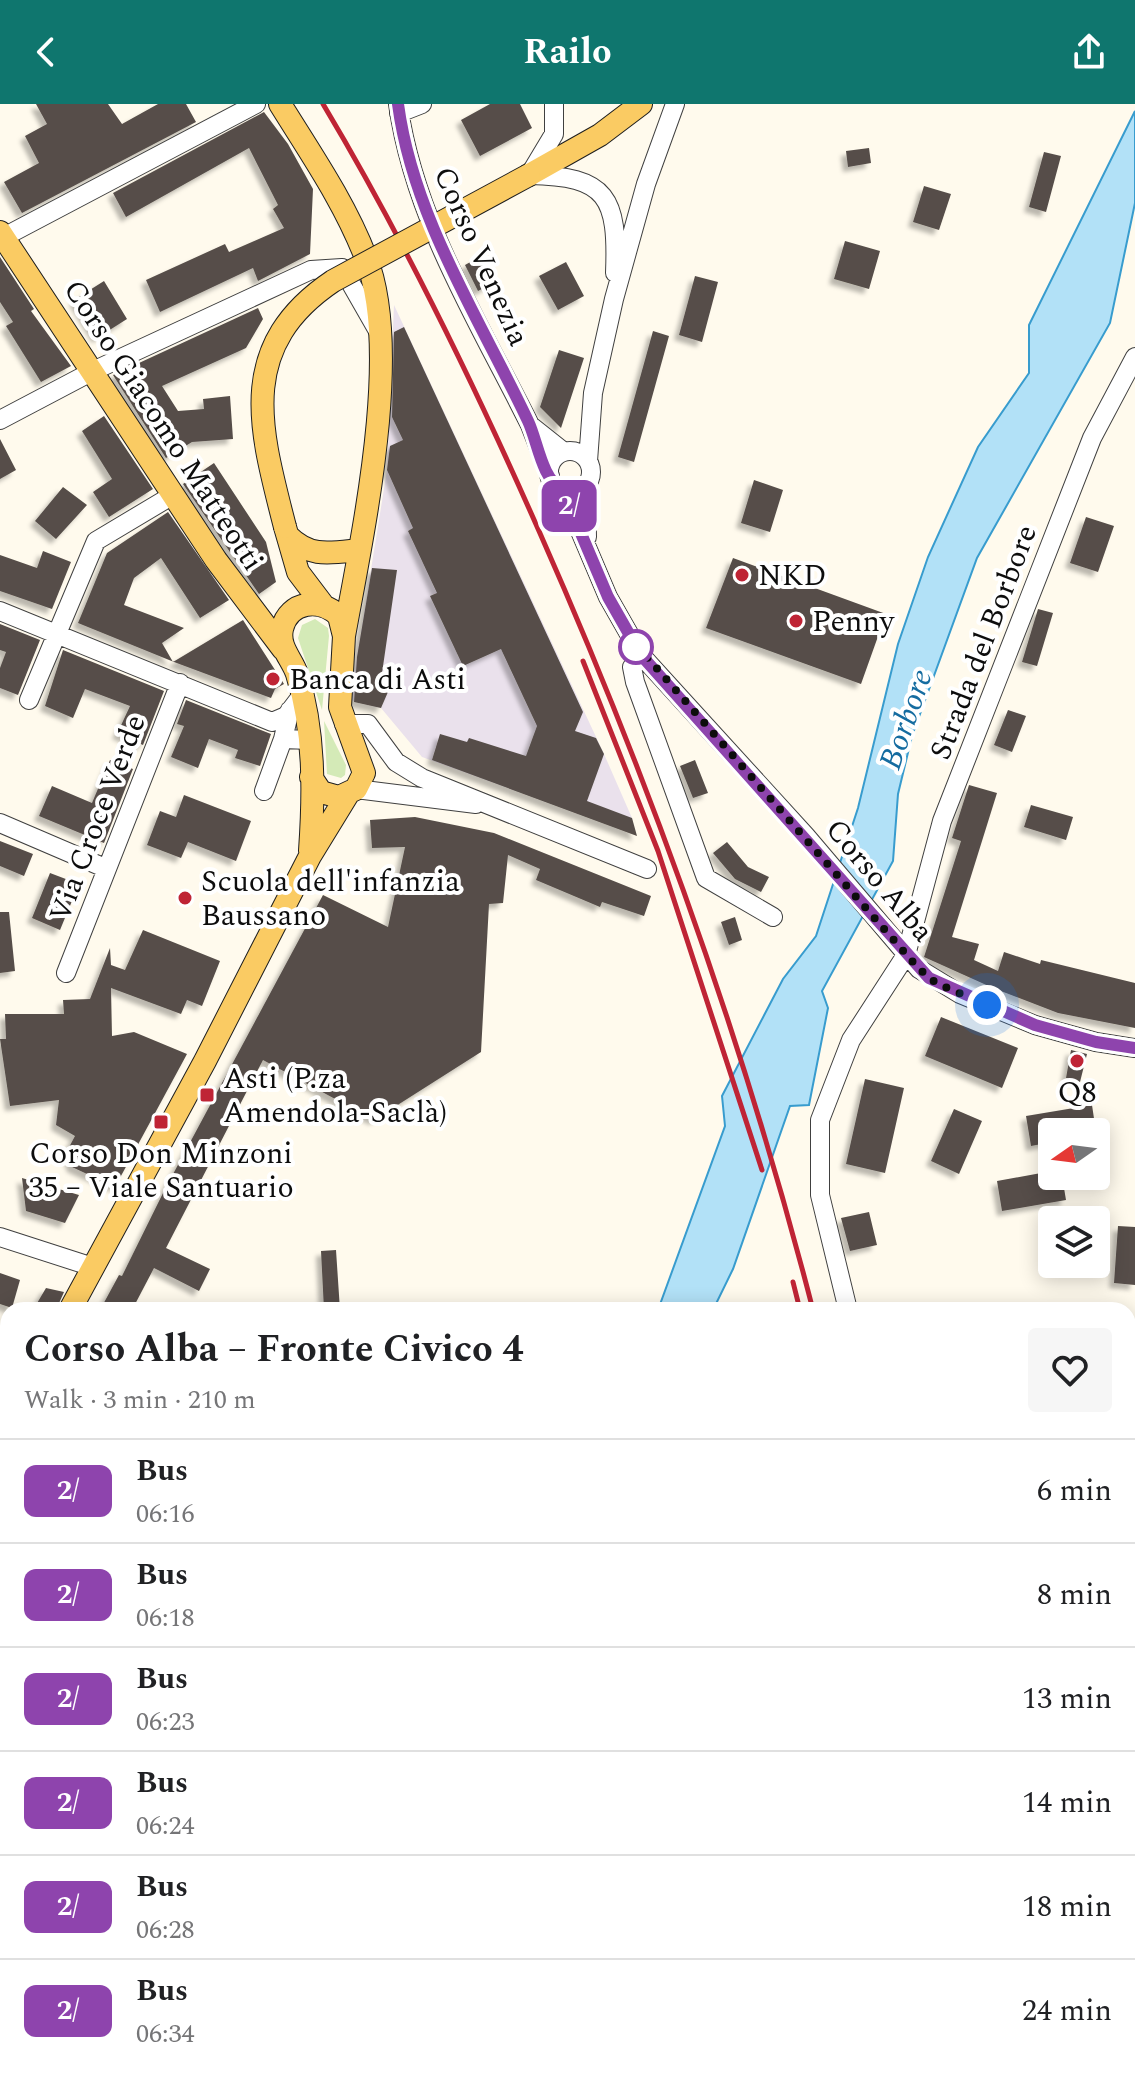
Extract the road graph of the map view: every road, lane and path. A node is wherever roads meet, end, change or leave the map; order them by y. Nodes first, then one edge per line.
1 (256, 104) edge
2 (280, 104) edge
3 (422, 104) edge
4 (554, 104) edge
5 (641, 104) edge
6 (675, 104) edge
7 (398, 108) edge
8 (529, 175) junction
9 (1, 236) edge
10 (614, 299) junction
11 (379, 333) junction
12 (1135, 357) edge
13 (93, 371) junction
14 (593, 393) junction
15 (0, 420) edge
16 (530, 425) junction
17 (565, 452) junction
18 (588, 461) junction
19 (550, 476) junction
20 (586, 485) junction
21 (563, 491) junction
22 (173, 495) junction
23 (287, 532) junction
24 (587, 548) junction
25 (359, 550) junction
26 (298, 572) junction
27 (323, 605) junction
28 (0, 611) edge
29 (289, 615) junction
30 (56, 631) junction
31 (344, 636) junction
32 (283, 649) junction
33 (641, 655) junction
34 (180, 683) junction
35 (29, 700) dead end
36 (296, 702) junction
37 (344, 724) junction
38 (283, 739) junction
39 (310, 740) junction
40 (380, 742) junction
41 (359, 753) junction
42 (311, 777) junction
43 (264, 791) dead end
44 (352, 792) junction
45 (490, 805) junction
46 (0, 823) edge
47 (310, 856) junction
48 (105, 868) junction
49 (647, 869) dead end
50 (773, 917) dead end
51 (906, 955) junction
52 (66, 973) dead end
53 (1135, 1048) edge
54 (0, 1237) edge
55 (93, 1267) junction
56 (74, 1302) edge
57 (846, 1302) edge

1 - 9 street
2 - 11 main road
3 - 7 street
4 - 8 street
5 - 8 main road
6 - 10 street
7 - 16 street, Corso Venezia
8 - 10 street
8 - 23 main road, bridge
9 - 13 main road, Corso Giacomo Matteotti
10 - 14 street
11 - 13 street
11 - 25 main road
12 - 51 street, Strada del Borbore
13 - 15 street
13 - 22 main road, Corso Giacomo Matteotti
14 - 17 street
14 - 18 street
16 - 17 street, Corso Venezia
16 - 19 street, Corso Venezia
17 - 18 street
17 - 19 street
18 - 20 street
19 - 21 street
20 - 21 street
20 - 24 street, Corso Alba
21 - 24 street, Corso Alba
22 - 30 street
22 - 32 main road, Corso Giacomo Matteotti
23 - 25 main road
23 - 26 main road
24 - 33 street, Corso Alba
25 - 31 main road
26 - 27 main road
26 - 29 main road
27 - 29 main road
27 - 31 main road
28 - 30 street
29 - 32 main road
30 - 34 street
30 - 35 street
31 - 37 main road
32 - 36 main road, Corso Giacomo Matteotti
33 - 50 street
33 - 51 street, Corso Alba
34 - 36 street
34 - 48 street, Via Croce Verde
36 - 38 street
36 - 39 main road, Corso Giacomo Matteotti
37 - 40 street
37 - 41 main road
38 - 39 street
38 - 43 street
39 - 42 main road, Corso Giacomo Matteotti
40 - 41 street
40 - 45 street
41 - 44 main road
42 - 44 main road
42 - 47 main road, Corso Giacomo Matteotti
44 - 45 street
44 - 47 main road
45 - 49 street
46 - 48 street
47 - 55 main road
48 - 52 street, Via Croce Verde
51 - 53 street, Corso Alba
51 - 57 street, Strada del Borbore
54 - 55 street
55 - 56 main road

